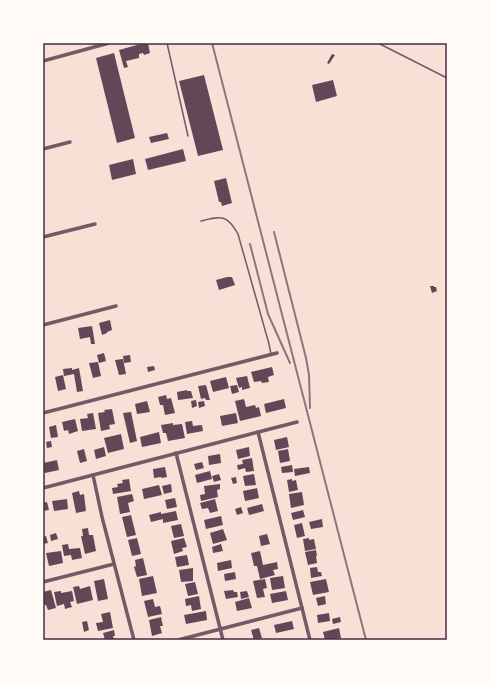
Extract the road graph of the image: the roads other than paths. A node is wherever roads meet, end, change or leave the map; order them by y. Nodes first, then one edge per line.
1 (109, 43) edge
2 (167, 43) edge
3 (378, 43) edge
4 (43, 61) edge
5 (447, 78) edge
6 (188, 136) dead end
7 (70, 142) dead end
8 (43, 149) edge
9 (201, 221) dead end
10 (95, 224) dead end
11 (43, 237) edge
12 (116, 306) dead end
13 (43, 325) edge
14 (277, 352) dead end
15 (271, 354) junction
16 (43, 413) edge
17 (298, 422) dead end
18 (258, 432) junction
19 (176, 453) junction
20 (93, 475) junction
21 (43, 488) edge
22 (114, 564) junction
23 (43, 582) edge
24 (302, 608) junction
25 (220, 629) junction
26 (134, 640) edge
27 (178, 640) edge
28 (223, 640) edge
29 (310, 640) edge

1 - 4 street
2 - 6 lane
3 - 5 lane
7 - 8 street
9 - 15 lane
10 - 11 street
12 - 13 street
14 - 15 street
15 - 16 street
17 - 18 street
18 - 19 street
18 - 24 street
19 - 20 street
19 - 25 street
20 - 21 street
20 - 22 street
22 - 23 street
22 - 26 street
24 - 25 street
24 - 29 street
25 - 27 street
25 - 28 street

